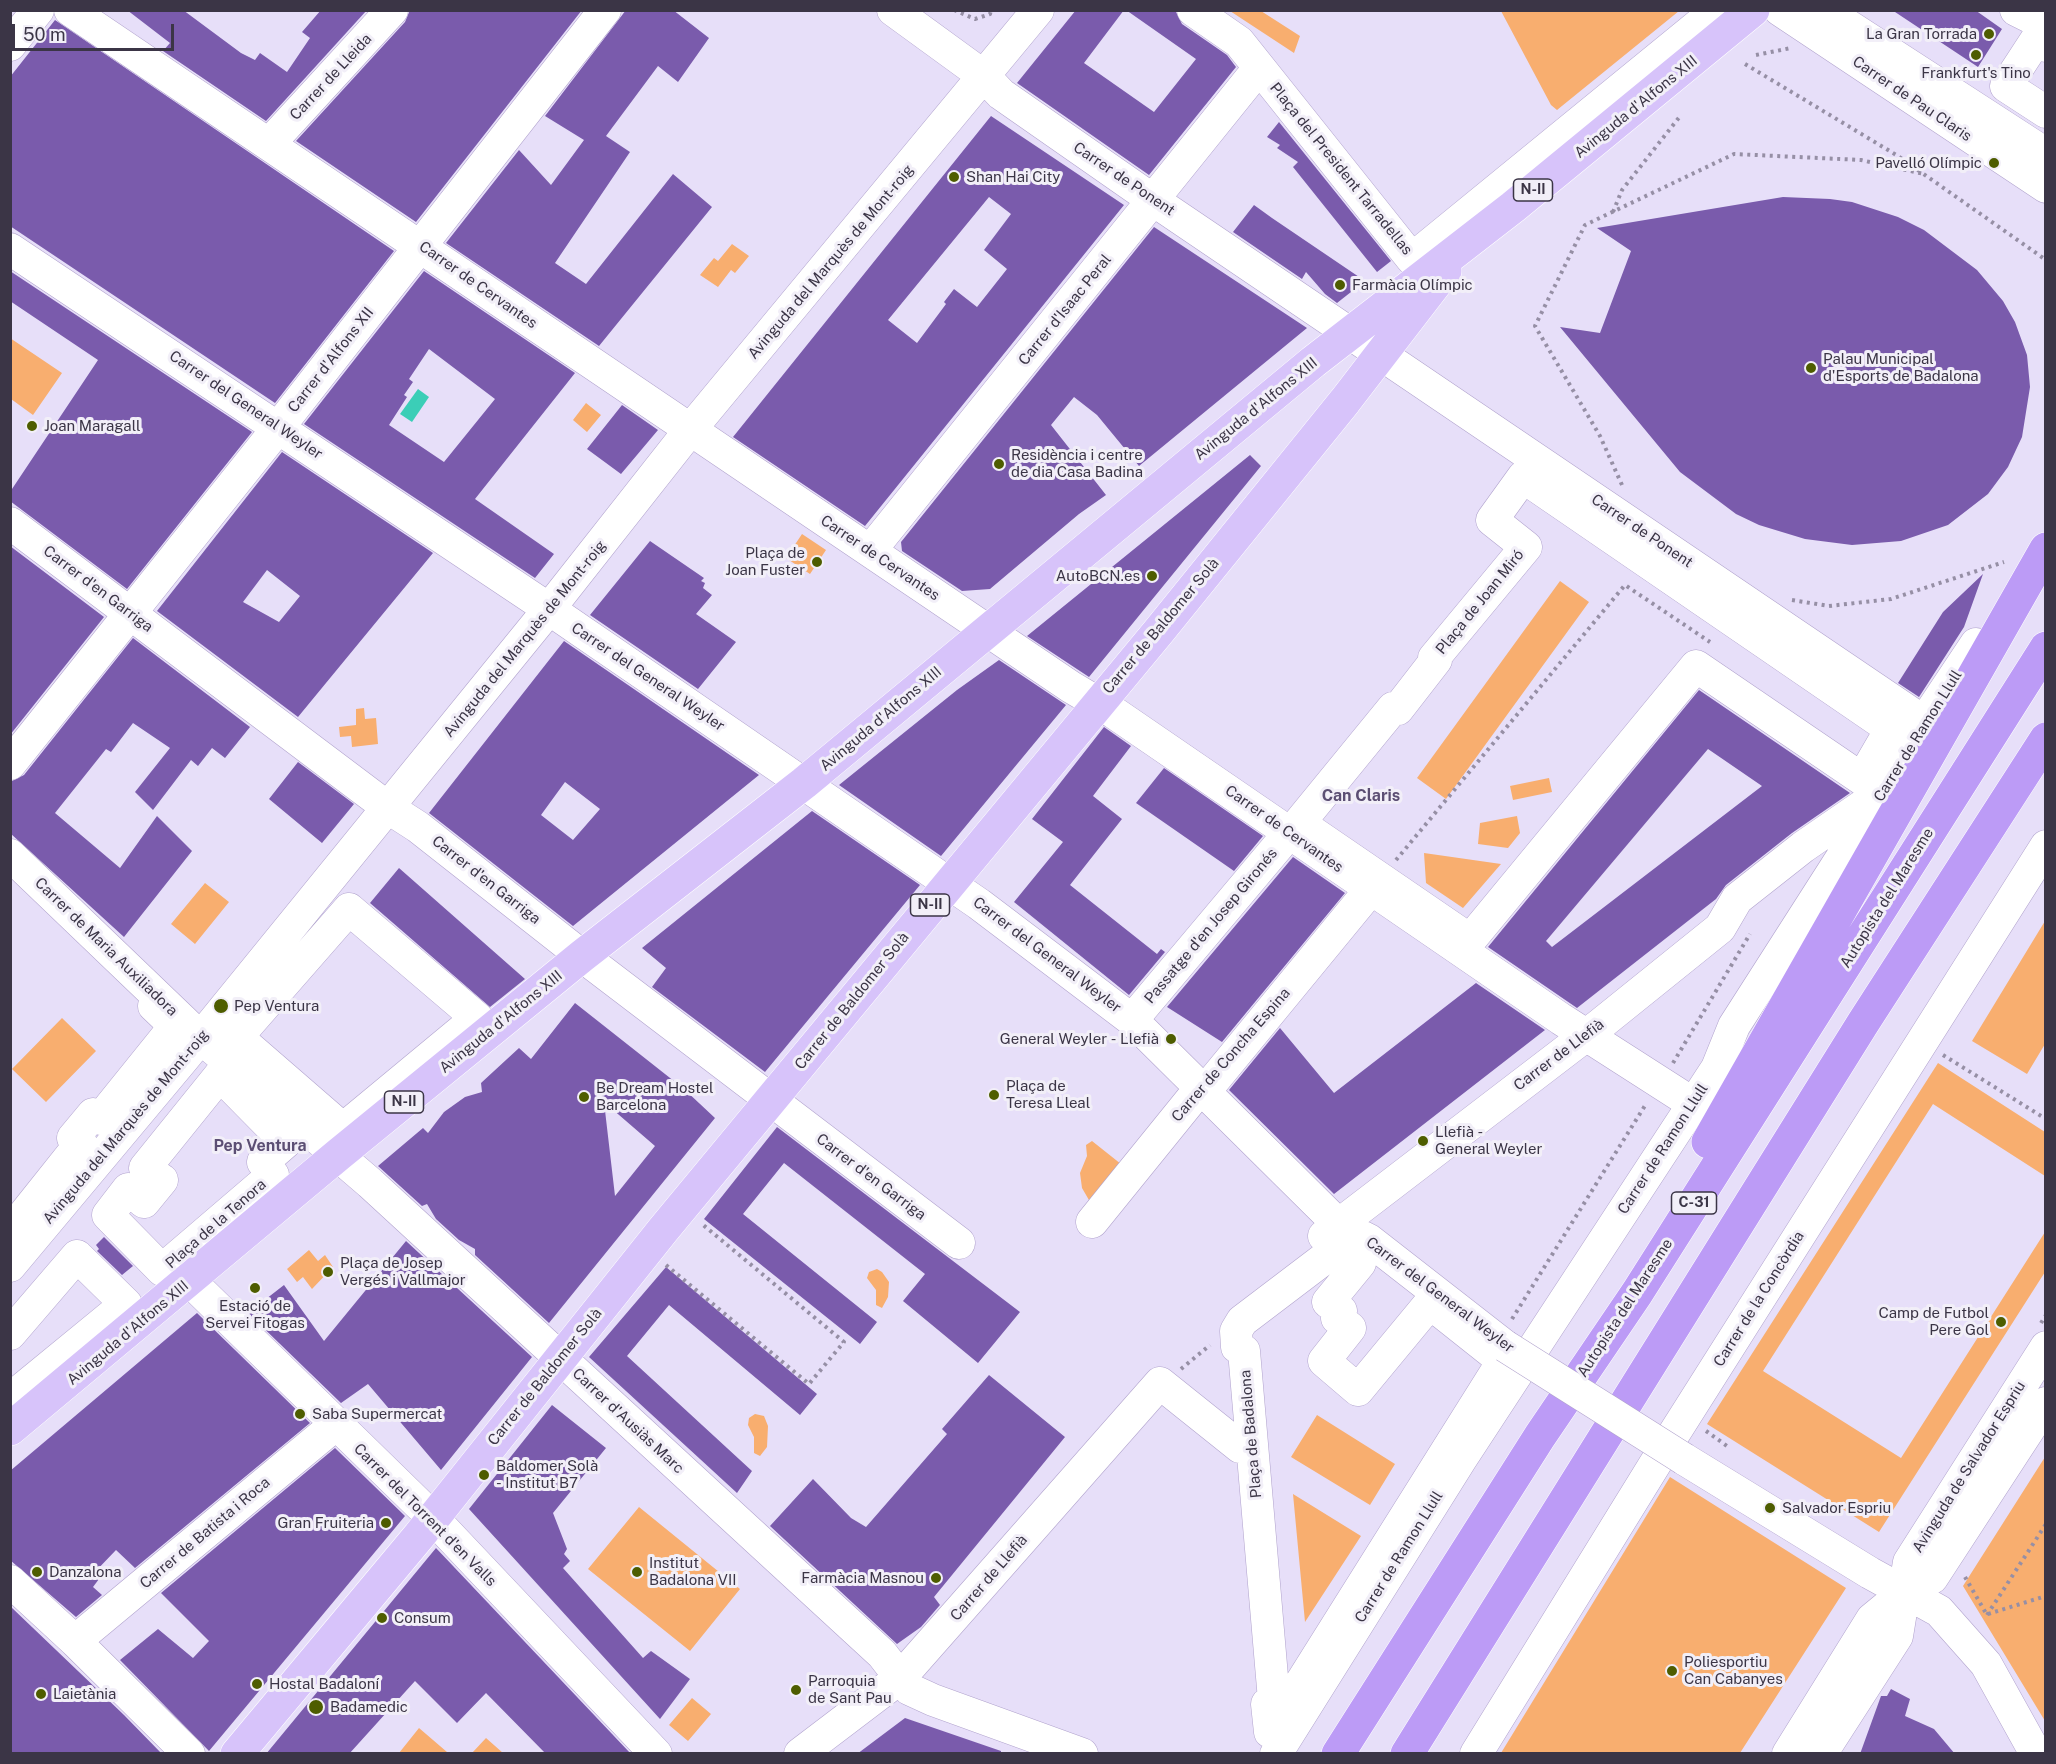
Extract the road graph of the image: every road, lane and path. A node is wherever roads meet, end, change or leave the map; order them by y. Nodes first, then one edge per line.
1 (38, 10) edge
2 (70, 10) edge
3 (392, 10) edge
4 (605, 10) edge
5 (893, 10) edge
6 (1038, 10) edge
7 (1193, 10) edge
8 (1717, 10) edge
9 (1754, 10) edge
10 (1780, 10) edge
11 (1824, 10) edge
12 (2016, 10) edge
13 (955, 11) edge
14 (990, 12) edge
15 (951, 19) dead end
16 (1000, 20) dead end
17 (2046, 25) edge
18 (10, 45) edge
19 (2046, 46) edge
20 (1745, 64) dead end
21 (1259, 68) junction
22 (985, 77) junction
23 (2046, 112) edge
24 (1681, 115) dead end
25 (269, 144) junction
26 (2046, 154) edge
27 (1924, 174) junction
28 (2046, 187) edge
29 (1153, 200) junction
30 (1613, 212) junction
31 (421, 246) junction
32 (10, 249) edge
33 (2046, 260) edge
34 (1363, 344) junction
35 (279, 428) junction
36 (690, 430) junction
37 (1626, 494) dead end
38 (10, 523) edge
39 (2046, 542) edge
40 (2046, 549) edge
41 (870, 551) junction
42 (2004, 562) dead end
43 (1789, 600) dead end
44 (549, 609) junction
45 (129, 614) junction
46 (988, 629) junction
47 (1712, 644) dead end
48 (2046, 648) edge
49 (1097, 703) junction
50 (1924, 722) junction
51 (2046, 739) edge
52 (10, 764) edge
53 (804, 783) junction
54 (1885, 790) junction
55 (387, 807) junction
56 (1290, 832) junction
57 (2046, 846) edge
58 (10, 855) edge
59 (10, 875) edge
60 (949, 884) junction
61 (1376, 884) junction
62 (1750, 934) dead end
63 (582, 956) junction
64 (477, 1018) joint
65 (1132, 1020) junction
66 (1587, 1035) junction
67 (201, 1038) junction
68 (1943, 1055) dead end
69 (1672, 1064) dead end
70 (1205, 1091) junction
71 (1652, 1094) dead end
72 (771, 1101) junction
73 (1692, 1103) junction
74 (2046, 1119) edge
75 (338, 1155) junction
76 (108, 1215) joint
77 (697, 1220) dead end
78 (1092, 1222) dead end
79 (1339, 1225) junction
80 (10, 1232) edge
81 (959, 1243) dead end
82 (663, 1262) dead end
83 (10, 1266) edge
84 (190, 1281) junction
85 (1637, 1293) junction
86 (1517, 1311) dead end
87 (1221, 1326) junction
88 (10, 1334) edge
89 (2046, 1347) edge
90 (560, 1359) junction
91 (1169, 1378) junction
92 (10, 1399) edge
93 (2046, 1403) edge
94 (335, 1425) junction
95 (10, 1430) edge
96 (1240, 1447) junction
97 (433, 1518) junction
98 (2046, 1524) edge
99 (1964, 1575) dead end
100 (10, 1581) edge
101 (1906, 1592) junction
102 (2046, 1596) edge
103 (1987, 1614) junction
104 (1490, 1623) junction
105 (75, 1641) junction
106 (900, 1678) junction
107 (1267, 1704) joint
108 (189, 1754) edge
109 (237, 1754) edge
110 (656, 1754) edge
111 (800, 1754) edge
112 (1082, 1754) edge
113 (1266, 1754) edge
114 (1276, 1754) edge
115 (1338, 1754) edge
116 (1407, 1754) edge
117 (1434, 1754) edge
118 (1476, 1754) edge
119 (1788, 1754) edge
120 (1821, 1754) edge
121 (2036, 1754) edge

1 - 18 street
2 - 25 street, Carrer de Cervantes
3 - 25 street, Carrer de Lleida
4 - 31 street, Carrer d'Alfons XII
5 - 22 street, Carrer de Ponent
6 - 22 street, Avinguda del Marquès de Mont-roig
7 - 21 street, Plaça del President Tarradellas
8 - 21 street, Plaça del President Tarradellas
9 - 34 main road, Avinguda d'Alfons XIII / N-II
10 - 28 street, Carrer de Pau Claris
11 - 26 street, Carrer de Pau Claris
12 - 17 street
13 - 14 path
13 - 15 path
14 - 16 path
19 - 23 street
20 - 27 path
21 - 29 street, Carrer d'Isaac Peral
22 - 29 street, Carrer de Ponent
22 - 36 street, Avinguda del Marquès de Mont-roig
24 - 30 path
25 - 31 street, Carrer de Cervantes
27 - 30 path
27 - 33 path
29 - 34 street, Carrer de Ponent
29 - 41 street, Carrer d'Isaac Peral
30 - 37 path
31 - 35 street, Carrer d'Alfons XII
31 - 36 street, Carrer de Cervantes
32 - 35 street, Carrer del General Weyler
34 - 46 main road, Avinguda d'Alfons XIII / N-II
34 - 49 main road, Carrer de Baldomer Solà / N-II
34 - 50 street, Carrer de Ponent
35 - 44 street, Carrer del General Weyler
35 - 45 street, Carrer d'Alfons XII
36 - 41 street, Carrer de Cervantes
36 - 44 street, Avinguda del Marquès de Mont-roig
38 - 45 street, Carrer d'en Garriga
39 - 50 street, Carrer de Ramon Llull
40 - 85 highway
41 - 46 street, Carrer de Cervantes
42 - 43 path
44 - 53 street, Carrer del General Weyler
44 - 55 street, Avinguda del Marquès de Mont-roig
45 - 52 street, Carrer d'Alfons XII
45 - 55 street, Carrer d'en Garriga
46 - 49 street, Carrer de Cervantes
46 - 53 main road, Avinguda d'Alfons XIII / N-II
47 - 61 path
48 - 85 highway, Autopista del Maresme / C-31
49 - 56 street, Carrer de Cervantes
49 - 60 main road, Carrer de Baldomer Solà / N-II
50 - 54 street, Carrer de Ramon Llull
51 - 104 highway
53 - 60 street, Carrer del General Weyler
53 - 63 main road, Avinguda d'Alfons XIII / N-II
54 - 66 street, Carrer de Llefià
54 - 73 street, Carrer de Ramon Llull
55 - 63 street, Carrer d'en Garriga
55 - 67 street, Avinguda del Marquès de Mont-roig
56 - 61 street, Carrer de Cervantes
56 - 65 street, Passatge d'en Josep Gironés
57 - 118 street, Carrer de la Concòrdia
58 - 67 street, Carrer de Maria Auxiliadora
59 - 80 street
60 - 65 street, Carrer del General Weyler
60 - 72 main road, Carrer de Baldomer Solà / N-II
61 - 61 street, Plaça de Joan Miró
61 - 66 street, Carrer de Cervantes
61 - 70 street, Carrer de Concha Espina
62 - 69 path
63 - 72 street, Carrer d'en Garriga
63 - 75 main road, Avinguda d'Alfons XIII / N-II
64 - 64 street
65 - 70 street, Carrer del General Weyler
66 - 73 street, Carrer de Cervantes
66 - 79 street, Carrer de Llefià
67 - 75 street, Carrer d'Ausiàs Marc
67 - 83 street, Avinguda del Marquès de Mont-roig
68 - 74 path
70 - 78 street, Carrer de Concha Espina
70 - 79 street, Carrer del General Weyler
71 - 86 path
72 - 81 street, Carrer d'en Garriga
72 - 90 main road, Carrer de Baldomer Solà / N-II
73 - 114 street, Carrer de Ramon Llull
75 - 84 main road, Avinguda d'Alfons XIII / N-II
75 - 90 street, Carrer d'Ausiàs Marc
76 - 76 street, Plaça de la Tenora
77 - 82 path
79 - 87 street, Carrer de Llefià
79 - 101 street, Carrer del General Weyler, bridge
84 - 94 street, Carrer del Torrent d'en Valls
84 - 95 main road, Avinguda d'Alfons XIII / N-II
85 - 115 highway, Autopista del Maresme / C-31
87 - 91 path
87 - 96 street, Plaça de Badalona
88 - 92 street
89 - 101 street, Avinguda de Salvador Espriu
90 - 97 main road, Carrer de Baldomer Solà / N-II
90 - 106 street, Carrer d'Ausiàs Marc
91 - 96 street
91 - 106 street, Carrer de Llefià
93 - 101 street, Avinguda de Salvador Espriu
94 - 97 street, Carrer del Torrent d'en Valls
94 - 105 street, Carrer de Batista i Roca
96 - 113 street, Plaça de Badalona
97 - 109 main road, Carrer de Baldomer Solà / N-II
97 - 110 street, Carrer del Torrent d'en Valls
98 - 103 path
99 - 103 path
100 - 105 street
101 - 119 street, Avinguda de Salvador Espriu
101 - 120 street, Avinguda de Salvador Espriu
101 - 121 street, Carrer del General Weyler
102 - 103 path
104 - 116 highway
104 - 117 highway
105 - 108 street
106 - 111 street, Carrer de Llefià
106 - 112 street, Carrer d'Ausiàs Marc
107 - 107 street, Plaça de Badalona

